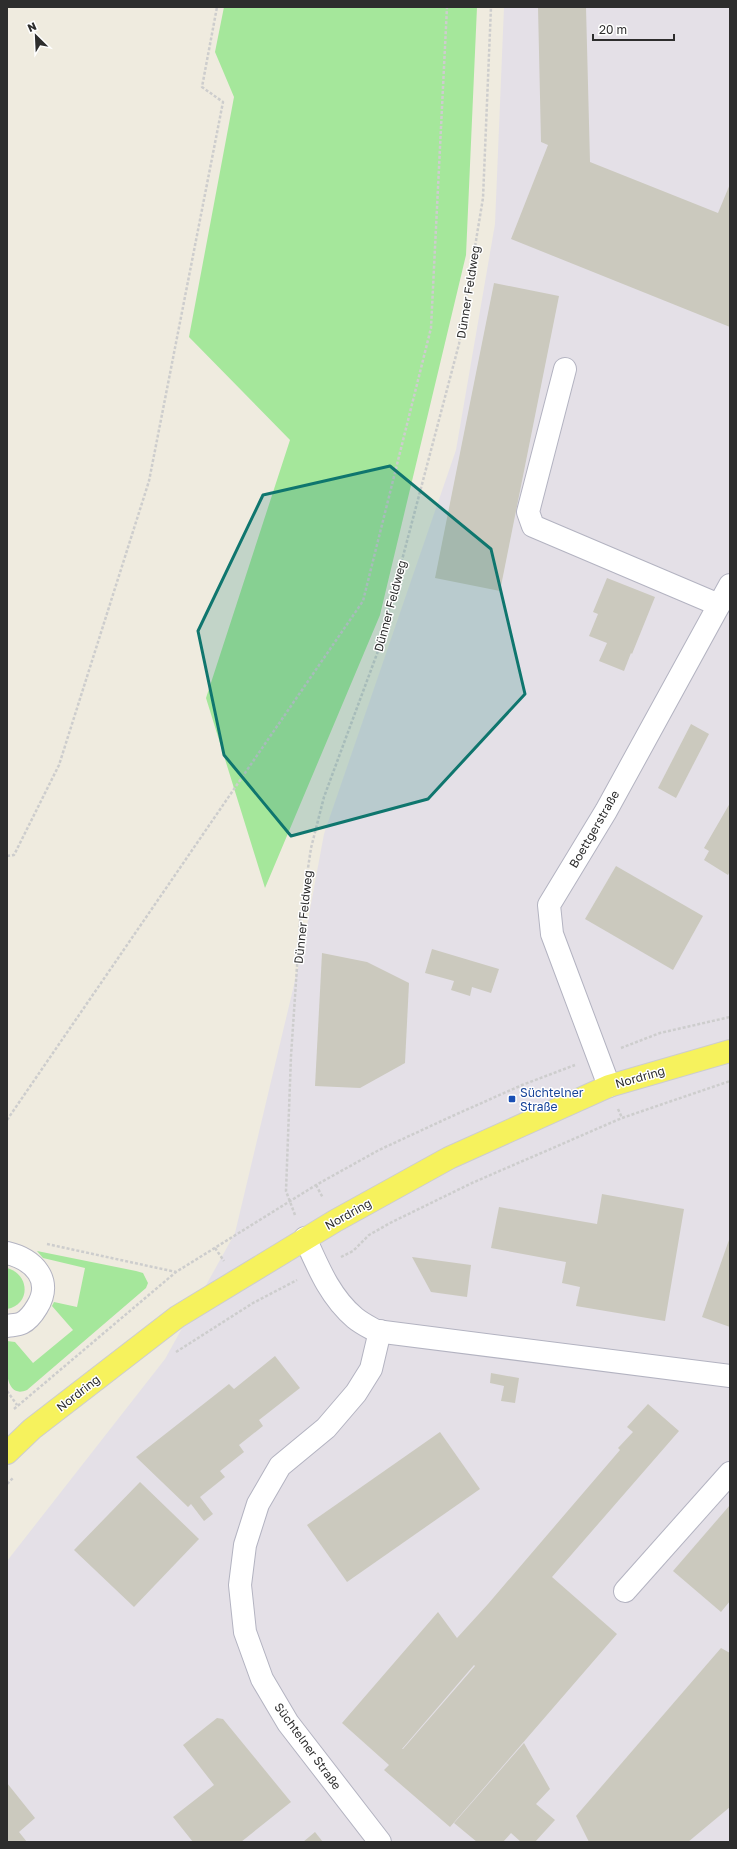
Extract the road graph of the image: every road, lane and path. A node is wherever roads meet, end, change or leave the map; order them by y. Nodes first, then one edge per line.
1 (218, 7) edge
2 (447, 7) edge
3 (491, 7) edge
4 (565, 369) dead end
5 (730, 584) edge
6 (719, 605) junction
7 (7, 856) edge
8 (730, 1017) edge
9 (730, 1051) edge
10 (598, 1057) junction
11 (730, 1081) edge
12 (609, 1086) junction
13 (7, 1120) edge
14 (289, 1202) junction
15 (305, 1238) junction
16 (353, 1251) dead end
17 (12, 1254) edge
18 (319, 1269) junction
19 (176, 1272) junction
20 (253, 1303) dead end
21 (7, 1326) edge
22 (380, 1331) junction
23 (730, 1376) edge
24 (7, 1391) edge
25 (7, 1453) edge
26 (730, 1473) edge
27 (625, 1591) dead end
28 (380, 1842) edge

1 - 7 path
2 - 13 path
3 - 14 path, Dünner Feldweg
4 - 6 street
5 - 6 street, Boettgerstraße
6 - 10 street, Boettgerstraße
8 - 10 path
9 - 12 main road, Nordring
10 - 12 street, Boettgerstraße
10 - 14 path
11 - 16 path
12 - 15 main road, Nordring
14 - 19 path
15 - 18 street
15 - 25 main road, Nordring
17 - 19 path
17 - 21 street
18 - 20 path
18 - 22 street
19 - 24 path
22 - 23 street
22 - 28 street, Süchtelner Straße
26 - 27 street

